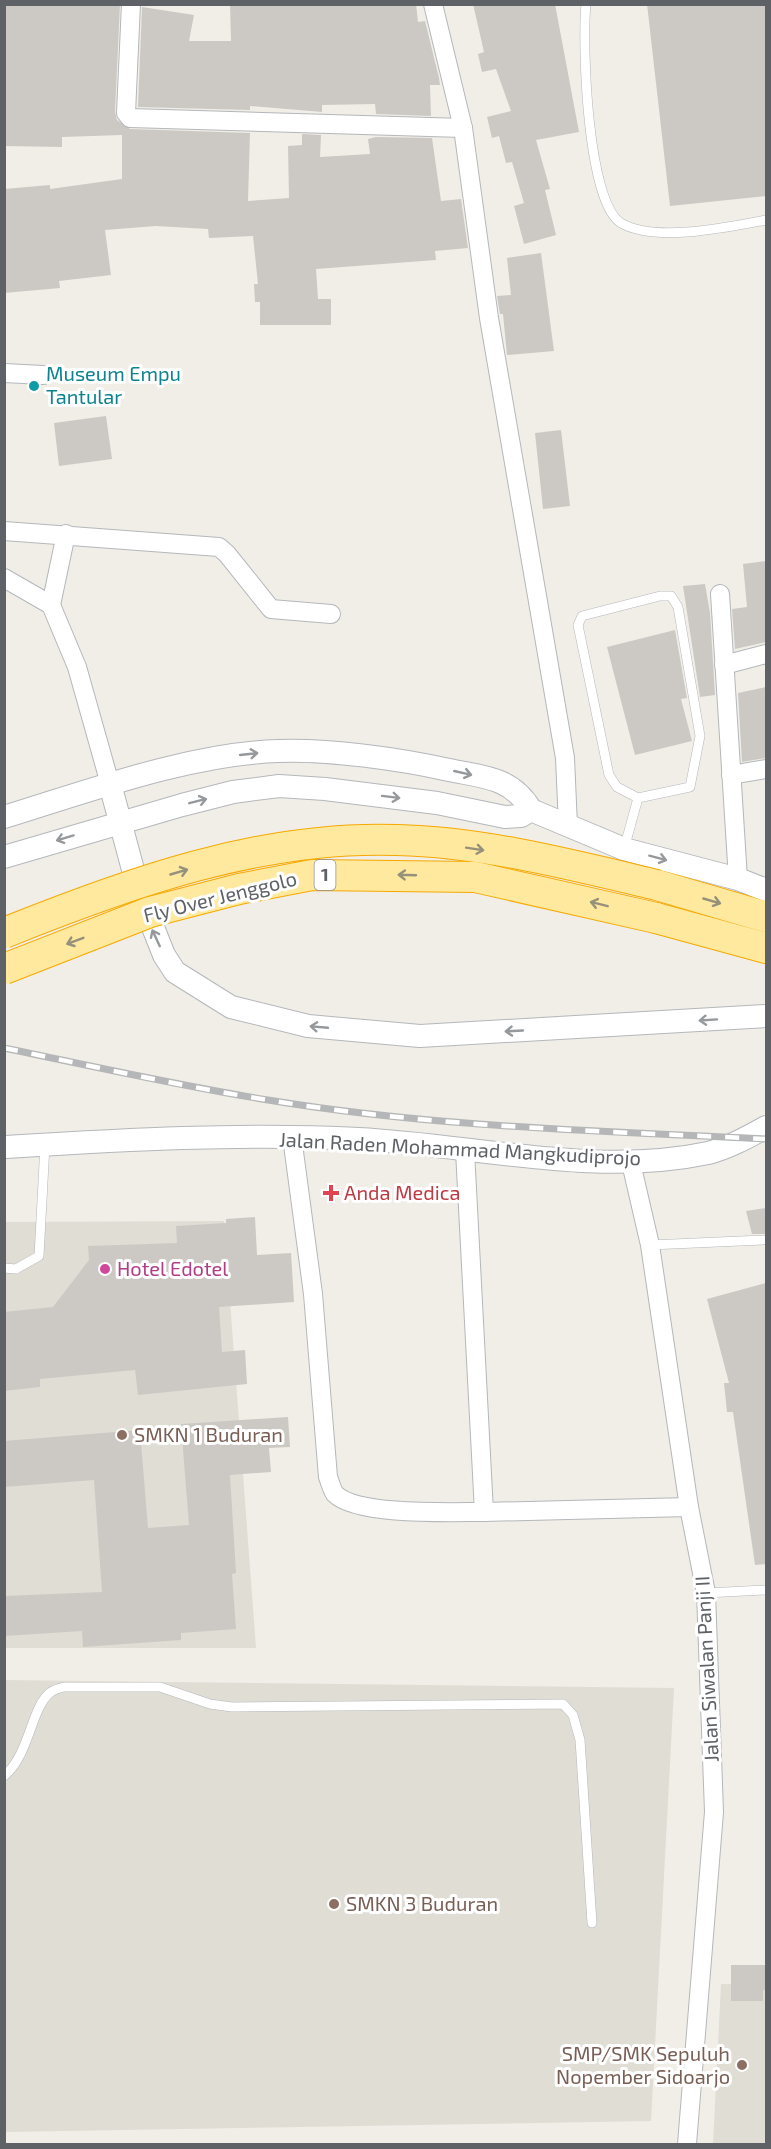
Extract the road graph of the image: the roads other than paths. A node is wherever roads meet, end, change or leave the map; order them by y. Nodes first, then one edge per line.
1 (131, 4) edge
2 (433, 4) edge
3 (586, 4) edge
4 (463, 128) junction
5 (766, 220) edge
6 (4, 373) edge
7 (43, 375) dead end
8 (4, 531) edge
9 (66, 534) junction
10 (4, 578) edge
11 (720, 594) dead end
12 (51, 605) junction
13 (332, 614) dead end
14 (766, 654) edge
15 (724, 665) junction
16 (766, 769) edge
17 (731, 775) junction
18 (110, 784) junction
19 (638, 798) junction
20 (531, 810) junction
21 (4, 817) edge
22 (121, 821) junction
23 (568, 826) junction
24 (624, 849) junction
25 (4, 857) edge
26 (738, 879) junction
27 (766, 890) edge
28 (766, 917) edge
29 (4, 933) edge
30 (766, 948) edge
31 (4, 969) edge
32 (766, 1016) edge
33 (766, 1127) edge
34 (292, 1137) junction
35 (45, 1144) junction
36 (4, 1147) edge
37 (465, 1151) junction
38 (631, 1162) junction
39 (763, 1240) dead end
40 (650, 1245) junction
41 (4, 1268) edge
42 (689, 1507) junction
43 (484, 1512) junction
44 (766, 1590) edge
45 (706, 1593) junction
46 (4, 1776) edge
47 (592, 1923) dead end
48 (687, 2145) edge

1 - 4 street
2 - 4 street
3 - 5 lane
4 - 23 street
6 - 7 street
8 - 9 street
9 - 12 street
9 - 13 street
10 - 12 street
11 - 15 street
12 - 18 street
14 - 15 street
15 - 17 street
16 - 17 street
17 - 26 street
18 -> 20 street
18 - 21 street
18 - 22 street
19 - 19 lane
19 - 24 lane
22 -> 20 street
20 - 23 street
22 -> 25 street
32 -> 22 street
23 - 24 street
24 -> 26 street
26 - 27 street
29 -> 28 highway, Fly Over Jenggolo / 1, bridge
30 -> 31 highway, Fly Over Jenggolo / 1, bridge
33 - 38 street, Jalan Raden Mohammad Mangkudiprojo
34 - 35 street, Jalan Raden Mohammad Mangkudiprojo
34 - 37 street, Jalan Raden Mohammad Mangkudiprojo
34 - 43 street
35 - 36 street, Jalan Raden Mohammad Mangkudiprojo
35 - 41 lane
37 - 38 street, Jalan Raden Mohammad Mangkudiprojo
37 - 43 street
38 - 40 street, Jalan Siwalan Panji II
39 - 40 lane
40 - 42 street, Jalan Siwalan Panji II
42 - 43 street
42 - 45 street, Jalan Siwalan Panji II
44 - 45 lane
45 - 48 street, Jalan Siwalan Panji II
46 - 47 lane

